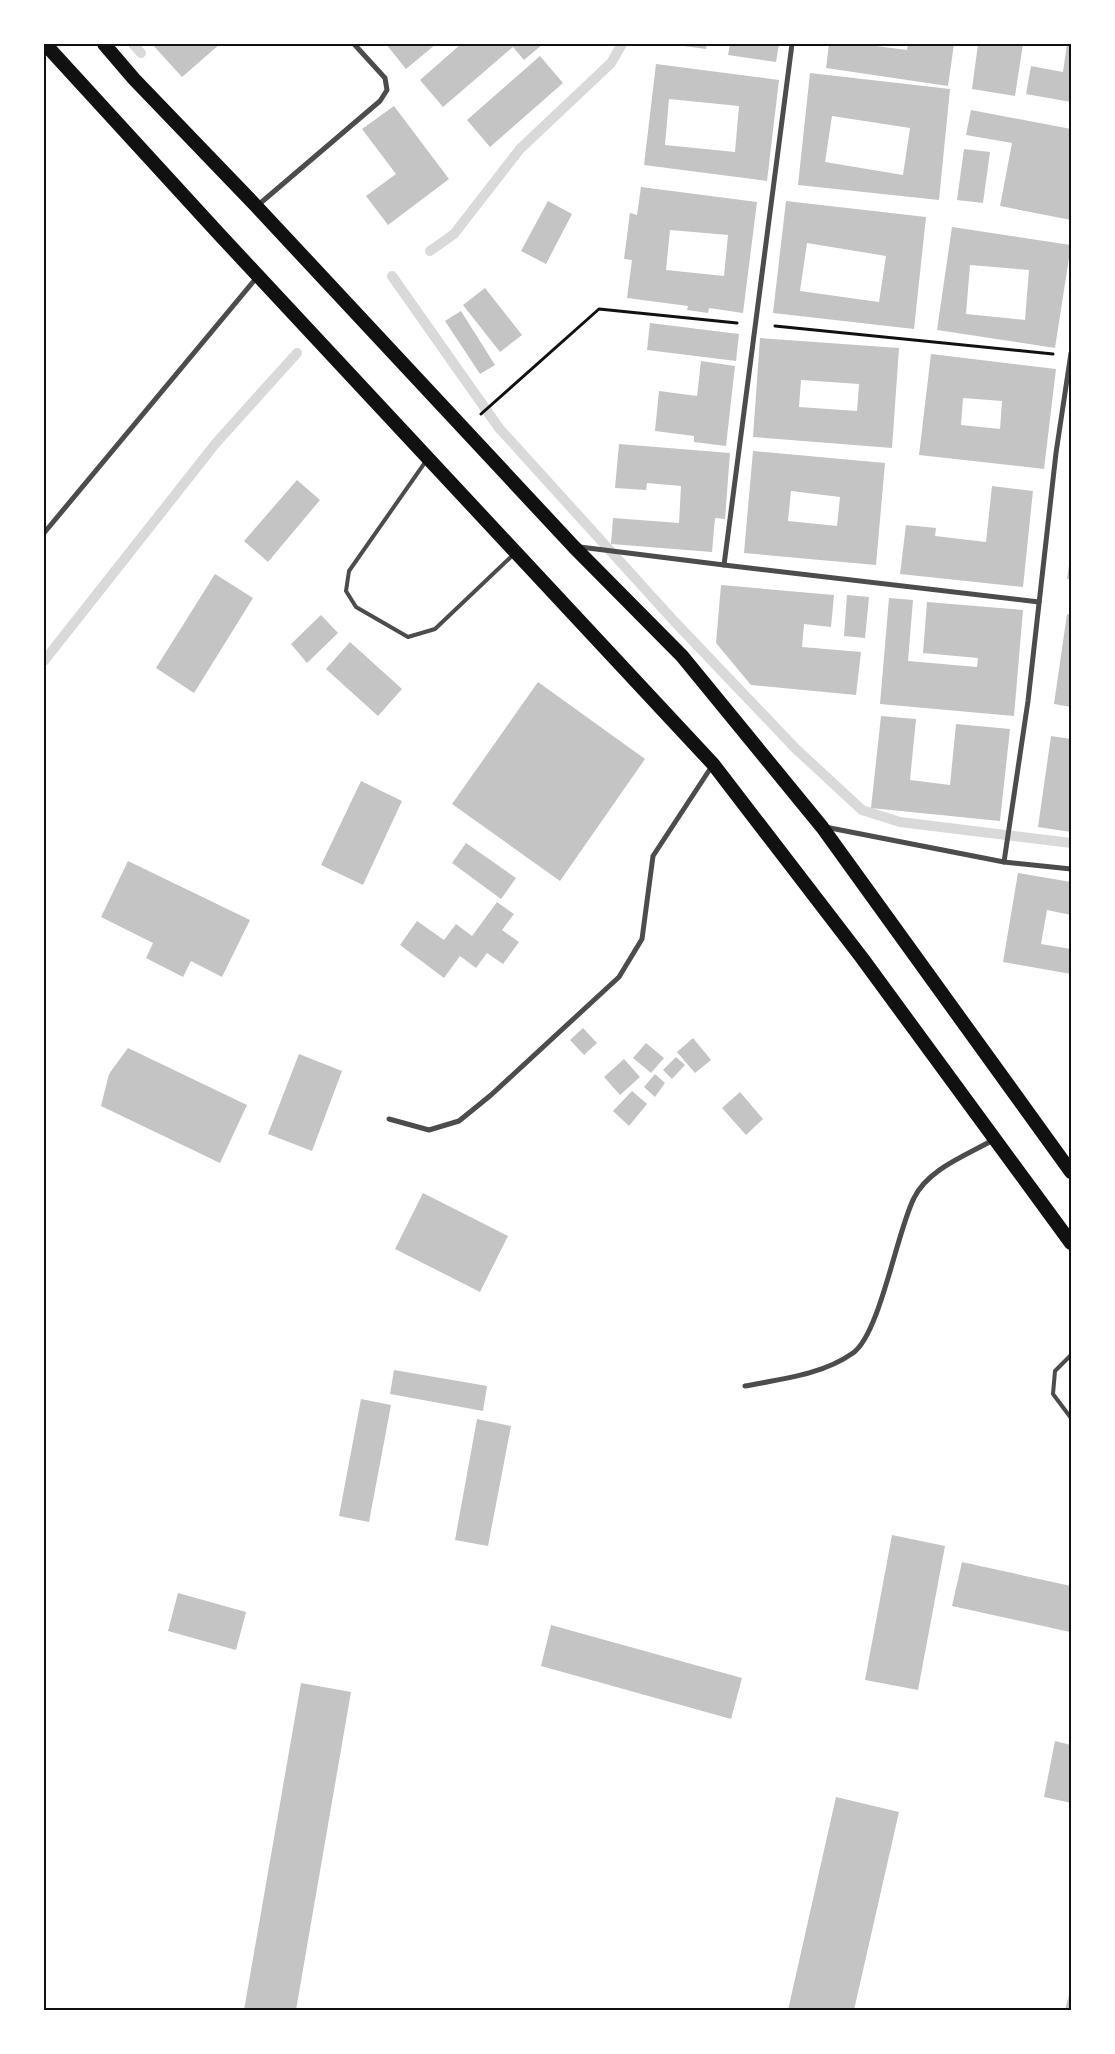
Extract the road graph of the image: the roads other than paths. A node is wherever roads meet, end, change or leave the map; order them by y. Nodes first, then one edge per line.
1 (45, 44) edge
2 (104, 44) edge
3 (354, 44) edge
4 (792, 44) edge
5 (257, 207) junction
6 (258, 276) junction
7 (1071, 353) edge
8 (428, 459) junction
9 (44, 533) edge
10 (574, 546) junction
11 (516, 553) junction
12 (724, 565) junction
13 (1039, 602) junction
14 (714, 764) junction
15 (822, 827) junction
16 (1004, 862) junction
17 (1071, 869) edge
18 (389, 1119) dead end
19 (993, 1140) junction
20 (1071, 1172) edge
21 (1071, 1243) edge
22 (1071, 1355) edge
23 (745, 1386) dead end
24 (1071, 1418) edge

1 - 6 highway
2 - 5 highway
3 - 5 street
4 - 12 street
5 - 10 highway
6 - 8 highway
6 - 9 street
7 - 13 street
8 - 11 highway
8 - 11 lane
10 - 12 street
10 - 15 highway
11 - 14 highway
12 - 13 street
13 - 16 street
14 - 18 street
14 - 19 highway
15 - 16 street
15 - 20 highway
16 - 17 street
19 - 21 highway
19 - 23 street
22 - 24 lane

